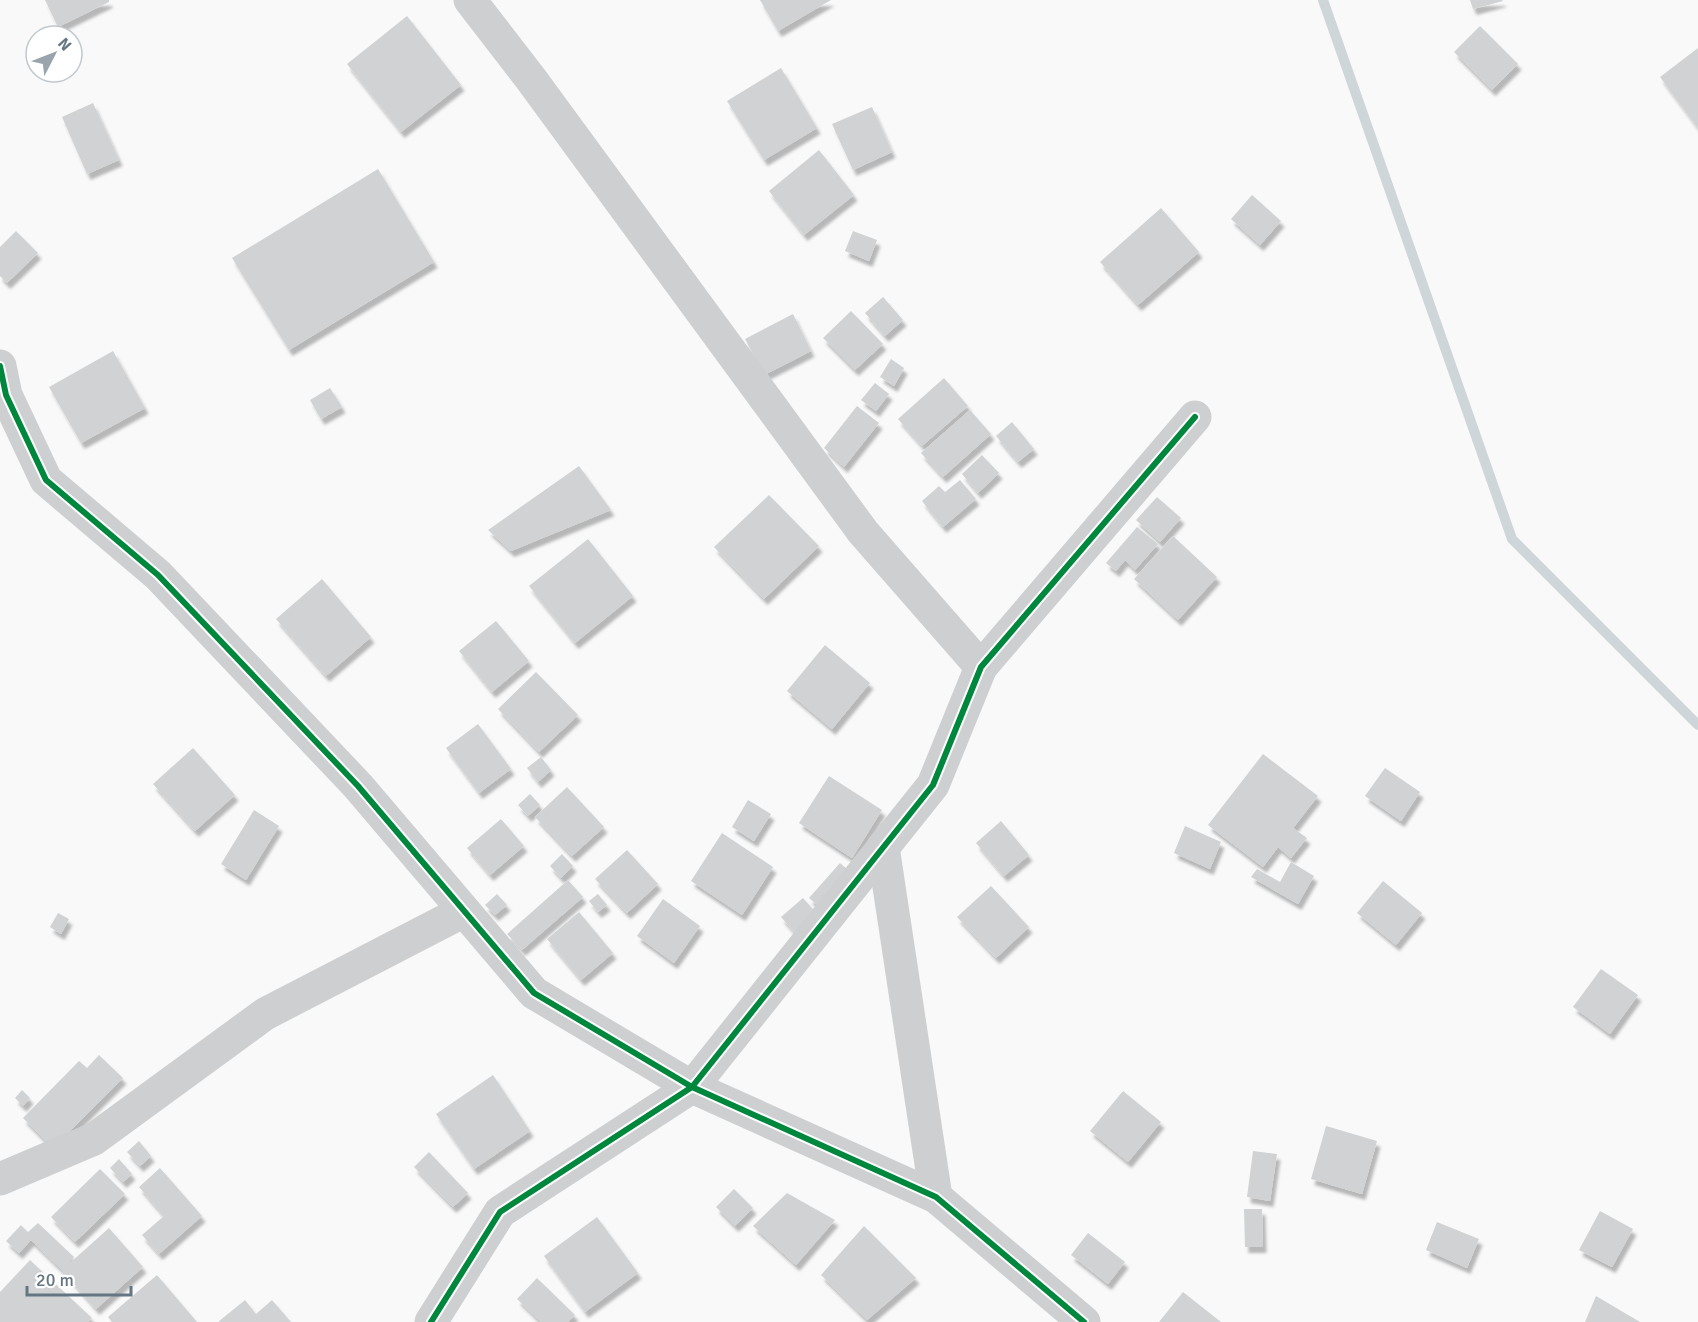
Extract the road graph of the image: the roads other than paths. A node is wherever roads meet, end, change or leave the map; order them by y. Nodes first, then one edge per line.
1 (470, 0) edge
2 (0, 366) edge
3 (1195, 417) dead end
4 (981, 667) junction
5 (883, 847) junction
6 (464, 911) junction
7 (692, 1087) junction
8 (0, 1179) edge
9 (936, 1197) junction
10 (431, 1322) edge
11 (1084, 1322) edge

1 - 4 street
2 - 6 street
3 - 4 street
4 - 5 street
5 - 7 street
5 - 9 street
6 - 7 street
6 - 8 street
7 - 9 street
7 - 10 street
9 - 11 street

